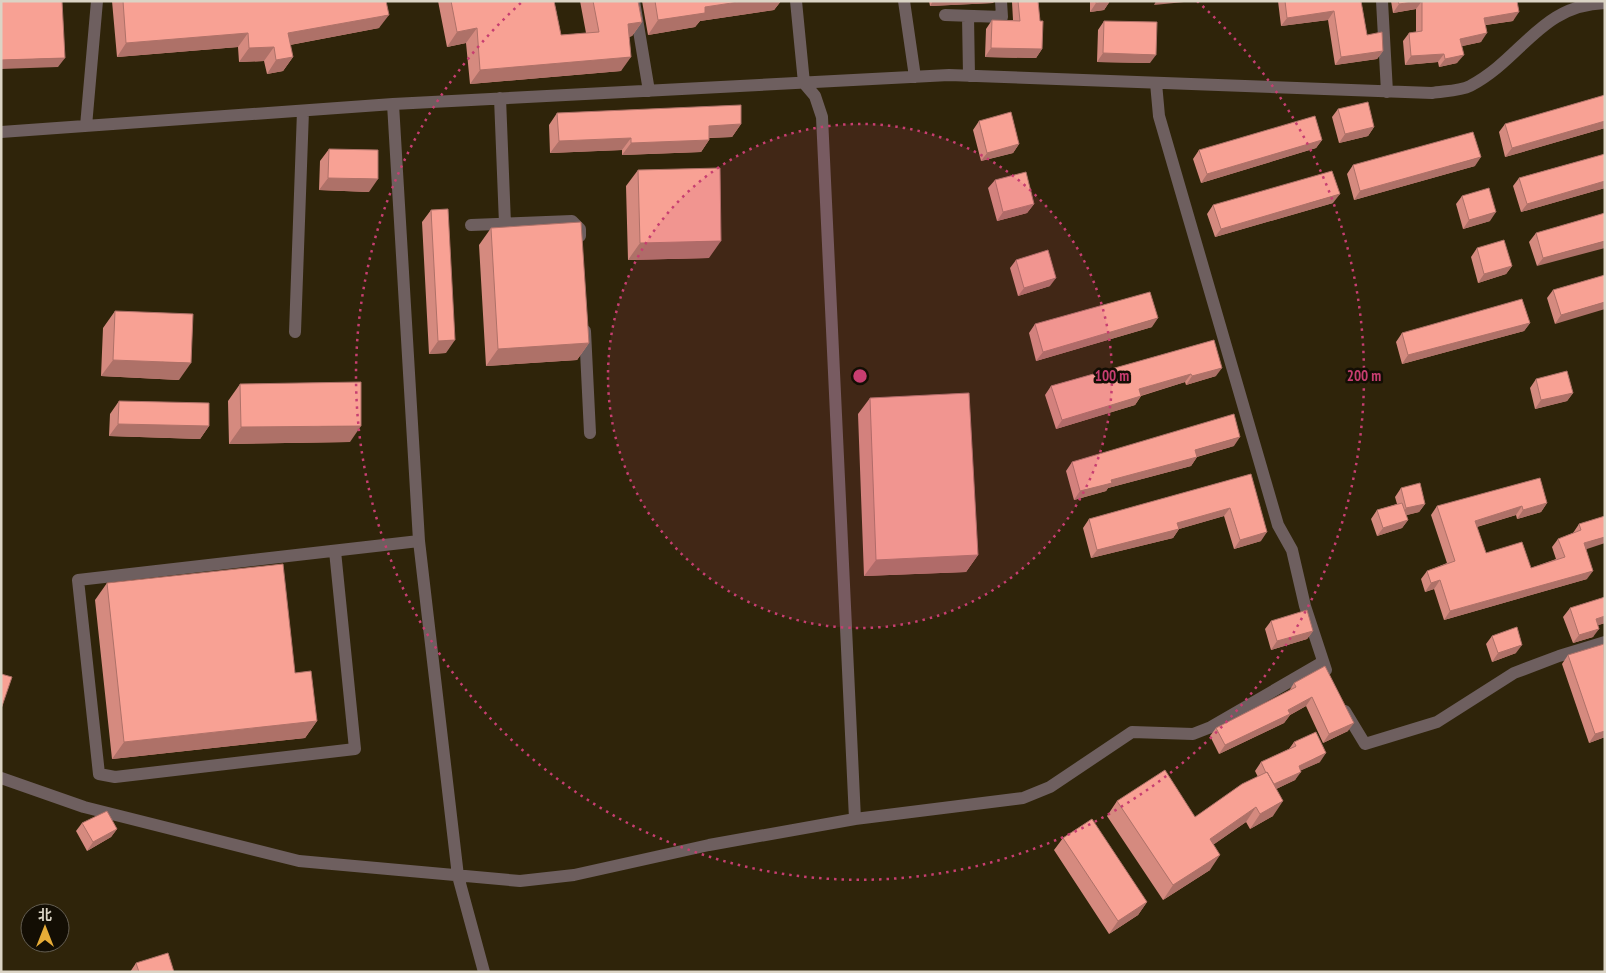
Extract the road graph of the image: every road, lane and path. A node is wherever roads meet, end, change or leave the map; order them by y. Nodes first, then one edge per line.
1 (97, 1) edge
2 (634, 1) edge
3 (796, 1) edge
4 (904, 1) edge
5 (1001, 1) edge
6 (1382, 1) edge
7 (1605, 3) edge
8 (946, 15) dead end
9 (968, 16) junction
10 (970, 76) junction
11 (915, 77) junction
12 (804, 83) junction
13 (1156, 83) junction
14 (649, 91) junction
15 (1387, 92) junction
16 (500, 98) junction
17 (393, 104) junction
18 (303, 111) junction
19 (86, 126) junction
20 (1, 132) edge
21 (506, 224) junction
22 (471, 225) dead end
23 (581, 249) edge
24 (584, 317) edge
25 (295, 332) dead end
26 (590, 433) dead end
27 (419, 541) junction
28 (335, 551) junction
29 (1605, 642) edge
30 (1323, 662) junction
31 (1330, 678) edge
32 (1341, 702) edge
33 (1, 778) edge
34 (855, 819) junction
35 (458, 876) junction
36 (484, 972) edge

1 - 19 street
2 - 14 street
3 - 12 street
4 - 11 street
5 - 9 street
6 - 15 street
7 - 15 street
8 - 9 street
9 - 10 street
10 - 11 street
10 - 13 street
11 - 12 street
12 - 14 street
12 - 34 street
13 - 15 street
13 - 30 street
14 - 16 street
16 - 17 street
16 - 21 street
17 - 18 street
17 - 27 street
18 - 19 street
18 - 25 street
19 - 20 street
21 - 22 street
21 - 23 street
24 - 26 street
27 - 28 street
27 - 35 street
28 - 28 street
29 - 32 street
30 - 31 street
30 - 34 street
33 - 35 street
34 - 35 street
35 - 36 street

